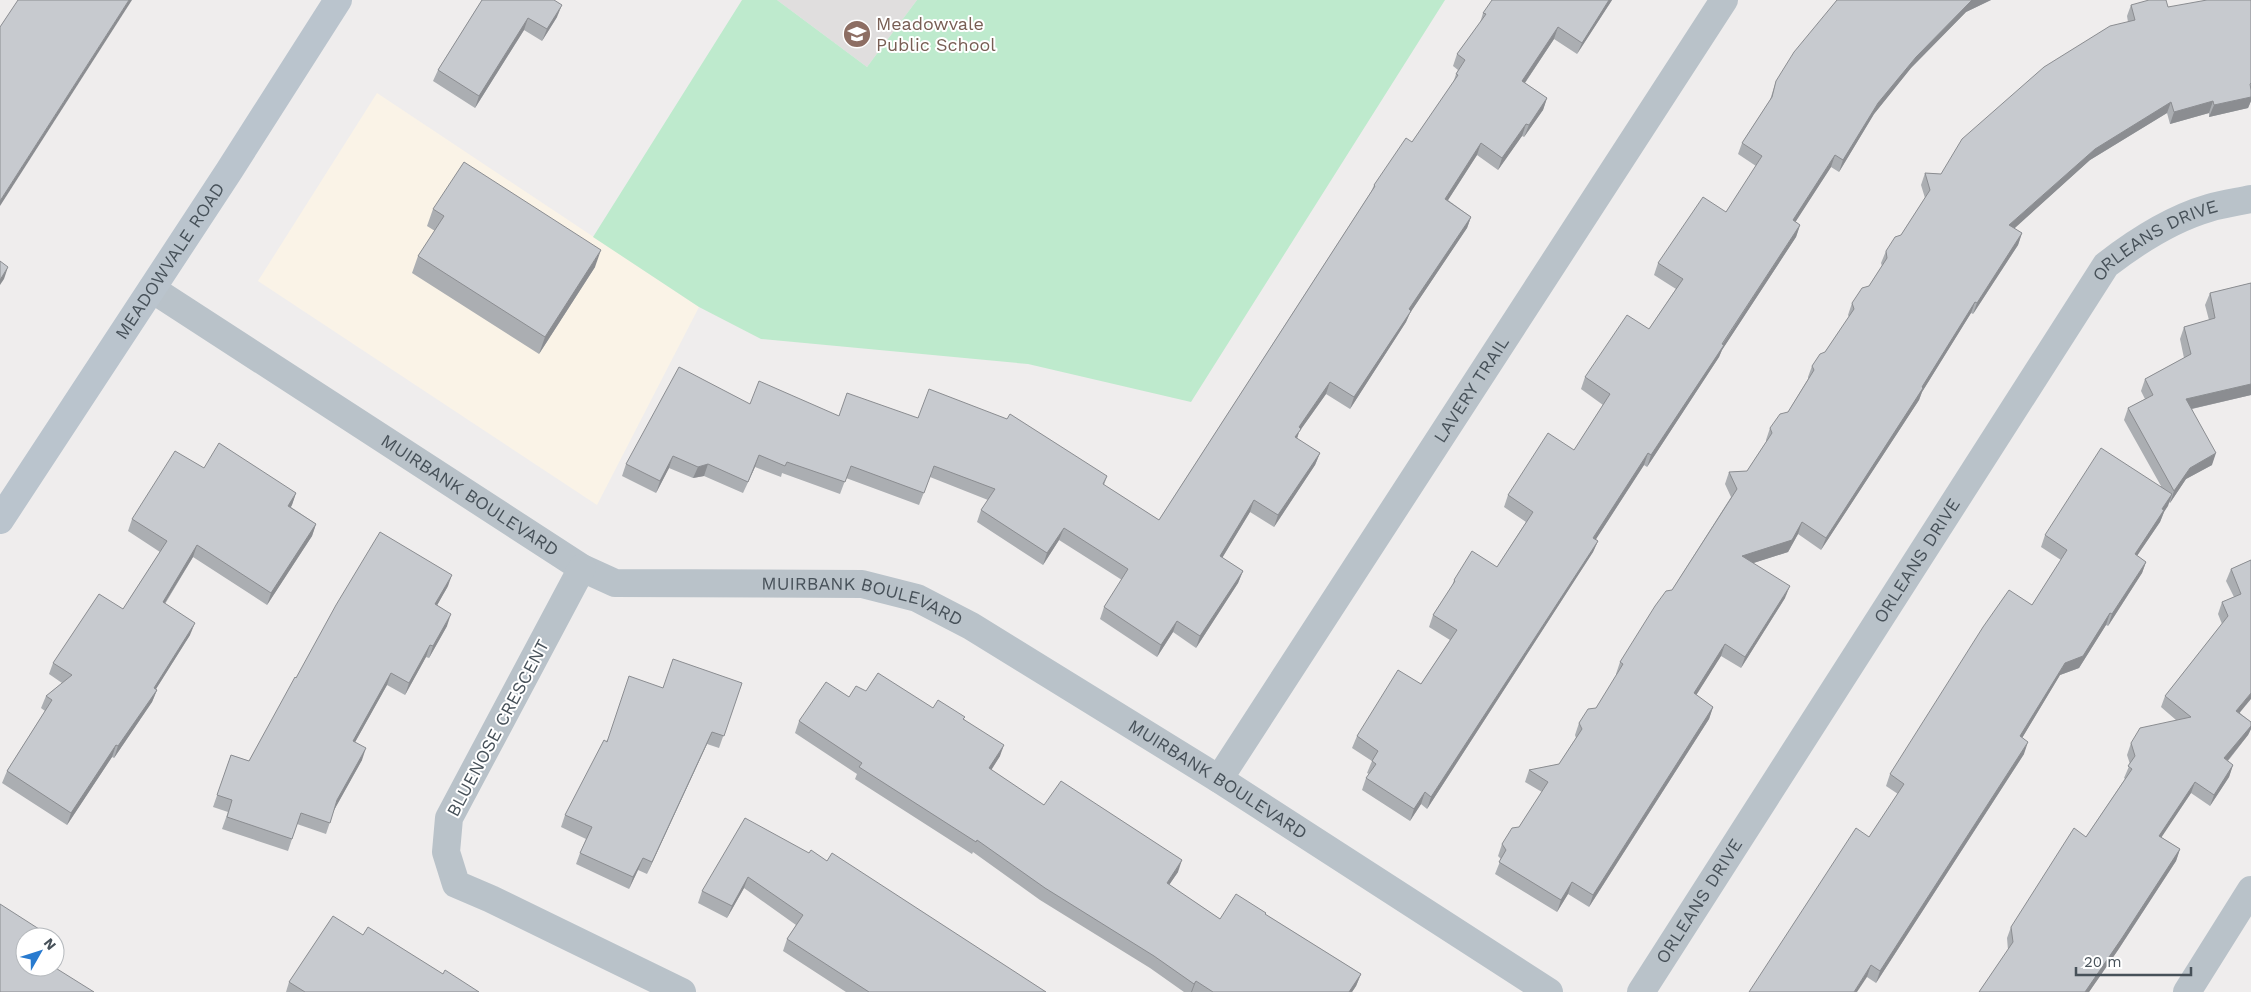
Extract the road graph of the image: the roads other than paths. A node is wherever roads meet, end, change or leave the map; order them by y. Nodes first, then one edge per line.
1 (338, 0) edge
2 (1724, 0) edge
3 (2251, 199) edge
4 (152, 289) junction
5 (0, 520) edge
6 (582, 568) junction
7 (1219, 779) junction
8 (2251, 890) edge
9 (682, 992) edge
10 (1549, 992) edge
11 (1641, 992) edge
12 (2187, 992) edge

1 - 4 main road, MEADOWVALE ROAD
2 - 7 street, LAVERY TRAIL
3 - 11 street, ORLEANS DRIVE
4 - 5 main road, MEADOWVALE ROAD
4 - 6 street, MUIRBANK BOULEVARD
6 - 7 street, MUIRBANK BOULEVARD
6 - 9 street, BLUENOSE CRESCENT
7 - 10 street, MUIRBANK BOULEVARD
8 - 12 street

